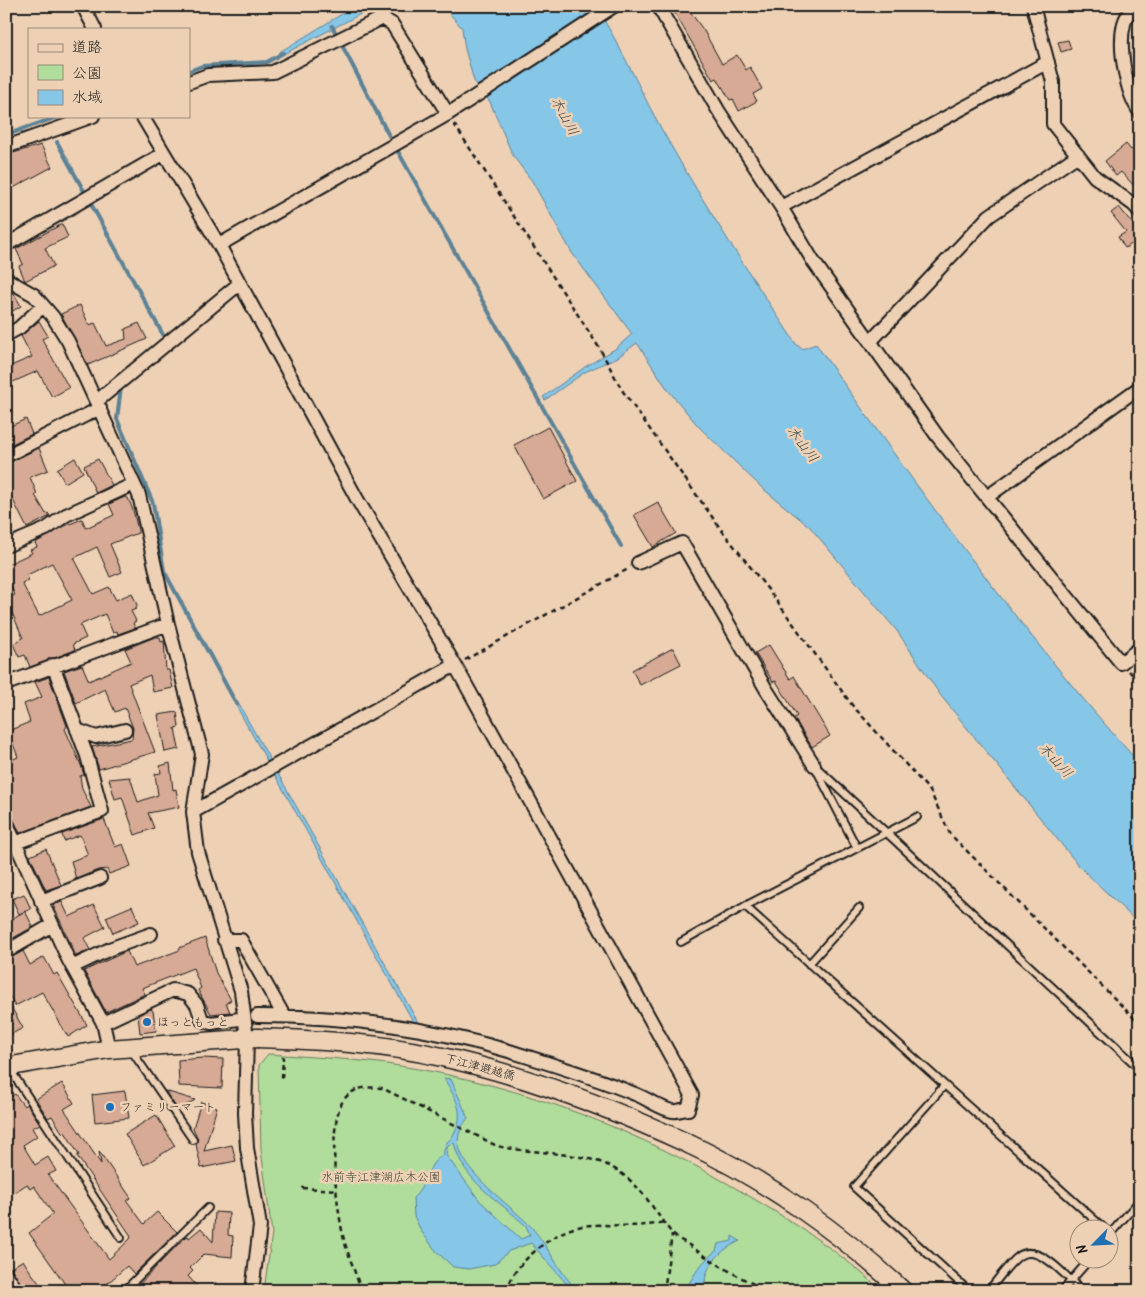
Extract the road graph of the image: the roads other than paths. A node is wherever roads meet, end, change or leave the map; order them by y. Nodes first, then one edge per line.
1 (82, 6) edge
2 (614, 6) edge
3 (658, 6) edge
4 (1033, 6) edge
5 (1132, 6) edge
6 (94, 28) edge
7 (1048, 62) junction
8 (190, 82) edge
9 (1140, 112) edge
10 (448, 114) junction
11 (87, 118) edge
12 (143, 118) edge
13 (6, 146) edge
14 (163, 154) junction
15 (1078, 155) junction
16 (782, 207) junction
17 (1140, 212) edge
18 (6, 245) edge
19 (219, 245) junction
20 (6, 279) edge
21 (239, 284) junction
22 (43, 306) junction
23 (6, 334) edge
24 (870, 342) junction
25 (1140, 387) edge
26 (98, 404) junction
27 (6, 456) edge
28 (134, 484) junction
29 (987, 497) junction
30 (6, 546) edge
31 (638, 563) road end
32 (168, 624) junction
33 (1140, 648) edge
34 (53, 665) junction
35 (455, 666) junction
36 (6, 684) edge
37 (77, 730) junction
38 (125, 730) dead end
39 (814, 765) junction
40 (193, 812) junction
41 (917, 817) dead end
42 (6, 822) edge
43 (886, 833) junction
44 (12, 843) edge
45 (856, 848) junction
46 (100, 878) dead end
47 (42, 901) junction
48 (745, 906) junction
49 (860, 908) dead end
50 (52, 925) junction
51 (151, 934) dead end
52 (224, 940) junction
53 (681, 942) dead end
54 (6, 952) edge
55 (810, 964) junction
56 (72, 967) junction
57 (258, 1016) dead end
58 (284, 1016) junction
59 (239, 1019) dead end
60 (104, 1023) junction
61 (252, 1038) junction
62 (129, 1047) junction
63 (109, 1049) junction
64 (7, 1067) edge
65 (1140, 1069) edge
66 (944, 1086) junction
67 (193, 1140) dead end
68 (1140, 1200) edge
69 (208, 1208) dead end
70 (1093, 1220) edge
71 (1118, 1223) edge
72 (121, 1238) dead end
73 (1080, 1270) edge
74 (6, 1274) edge
75 (1071, 1281) junction
76 (17, 1291) edge
77 (124, 1291) edge
78 (252, 1291) edge
79 (903, 1291) edge
80 (969, 1291) edge
81 (988, 1291) edge
82 (1062, 1291) edge
83 (1082, 1291) edge

1 - 6 street
2 - 10 street
3 - 16 street
4 - 7 street
5 - 9 street
7 - 15 street
7 - 16 street
8 - 10 street
10 - 19 street
11 - 13 street
12 - 14 street
14 - 18 street
14 - 19 street
15 - 17 street
15 - 24 street
16 - 24 street
19 - 21 street
20 - 22 street
21 - 26 street
21 - 35 street
22 - 23 street
22 - 26 street
24 - 29 street
25 - 29 street
26 - 27 street
26 - 28 street
28 - 30 street
28 - 32 street
29 - 33 street
31 - 39 street
32 - 34 street
32 - 40 street
34 - 36 street
34 - 37 street
35 - 40 street
35 - 58 street
37 - 38 street
37 - 44 street
39 - 43 lane
39 - 45 lane
40 - 52 street
41 - 43 lane
42 - 44 street
43 - 45 lane
43 - 65 lane
44 - 47 street
45 - 48 lane
46 - 47 street
47 - 50 street
48 - 53 lane
48 - 55 lane
49 - 55 lane
50 - 54 street
50 - 56 street
51 - 56 street
52 - 58 street
52 - 61 street
55 - 66 lane
56 - 60 street
57 - 58 street
59 - 60 street
60 - 63 street
61 - 62 street, 下江津避越僑
61 - 78 street
61 - 79 street, 下江津避越僑, bridge
62 - 63 street, 下江津避越僑
62 - 67 lane
63 - 64 street, 下江津避越僑
64 - 72 lane
66 - 70 lane
66 - 80 lane
68 - 71 lane
69 - 77 lane
73 - 75 lane
74 - 76 street
75 - 81 lane
75 - 82 lane
75 - 83 lane

